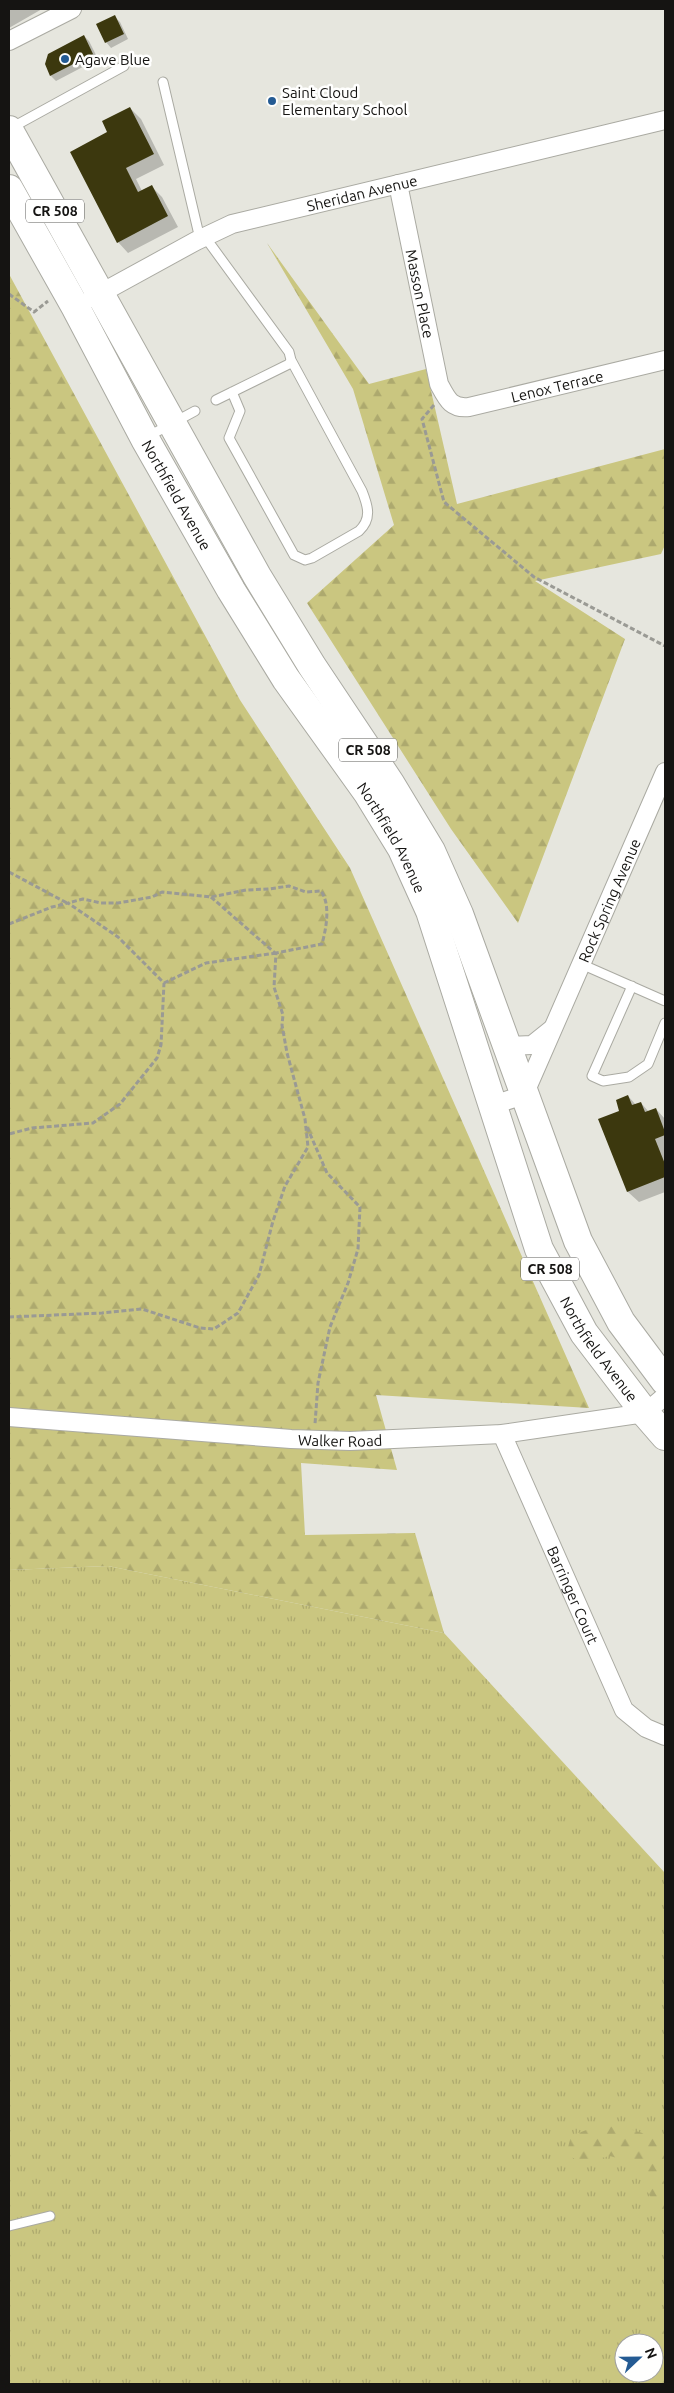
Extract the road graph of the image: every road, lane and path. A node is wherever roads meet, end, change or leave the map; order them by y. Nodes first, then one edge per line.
1 (72, 9) edge
2 (9, 41) edge
3 (124, 66) dead end
4 (162, 82) dead end
5 (665, 120) edge
6 (9, 130) edge
7 (398, 184) junction
8 (9, 189) edge
9 (203, 238) junction
10 (101, 292) junction
11 (9, 294) edge
12 (48, 301) dead end
13 (76, 308) junction
14 (291, 360) junction
15 (665, 360) edge
16 (232, 392) junction
17 (447, 398) junction
18 (216, 400) dead end
19 (196, 410) dead end
20 (171, 424) junction
21 (145, 439) junction
22 (665, 646) edge
23 (665, 772) edge
24 (9, 872) edge
25 (211, 897) junction
26 (68, 903) junction
27 (9, 924) edge
28 (276, 953) junction
29 (581, 964) junction
30 (164, 983) junction
31 (632, 986) junction
32 (665, 1001) edge
33 (665, 1023) edge
34 (553, 1029) junction
35 (506, 1046) junction
36 (524, 1095) junction
37 (492, 1105) junction
38 (305, 1119) junction
39 (9, 1134) edge
40 (9, 1317) edge
41 (665, 1381) edge
42 (655, 1405) edge
43 (9, 1417) edge
44 (314, 1430) dead end
45 (502, 1434) junction
46 (665, 1436) edge
47 (665, 1736) edge
48 (50, 2216) dead end
49 (9, 2226) edge

1 - 2 street
3 - 6 lane
4 - 9 lane
5 - 7 street, Sheridan Avenue
6 - 10 main road, Northfield Avenue / CR 508
7 - 9 street, Sheridan Avenue
7 - 17 street, Masson Place
8 - 13 main road, Northfield Avenue / CR 508
9 - 10 street, Sheridan Avenue
9 - 14 lane
10 - 13 street, Sheridan Avenue
10 - 20 main road, Northfield Avenue / CR 508
11 - 12 path
13 - 21 main road, Northfield Avenue / CR 508
14 - 16 lane
14 - 16 lane
15 - 17 street, Lenox Terrace
16 - 18 lane
17 - 22 path
19 - 20 lane
20 - 21 lane
20 - 35 main road, Northfield Avenue / CR 508
21 - 37 main road, Northfield Avenue / CR 508
23 - 29 street, Rock Spring Avenue
24 - 26 path
25 - 26 path
25 - 28 path
25 - 28 path
26 - 27 path
26 - 30 path
28 - 30 path
28 - 38 path
29 - 31 lane
29 - 34 street, Rock Spring Avenue
30 - 39 path
31 - 32 lane
31 - 33 lane
34 - 35 street
34 - 36 street, Rock Spring Avenue
35 - 36 main road, Northfield Avenue / CR 508
36 - 37 street
36 - 41 main road, Northfield Avenue / CR 508
37 - 42 main road, Northfield Avenue / CR 508
38 - 40 path
38 - 44 path
42 - 45 street, Walker Road
42 - 46 main road, Northfield Avenue / CR 508
43 - 45 street, Walker Road
45 - 47 street, Barringer Court
48 - 49 lane

